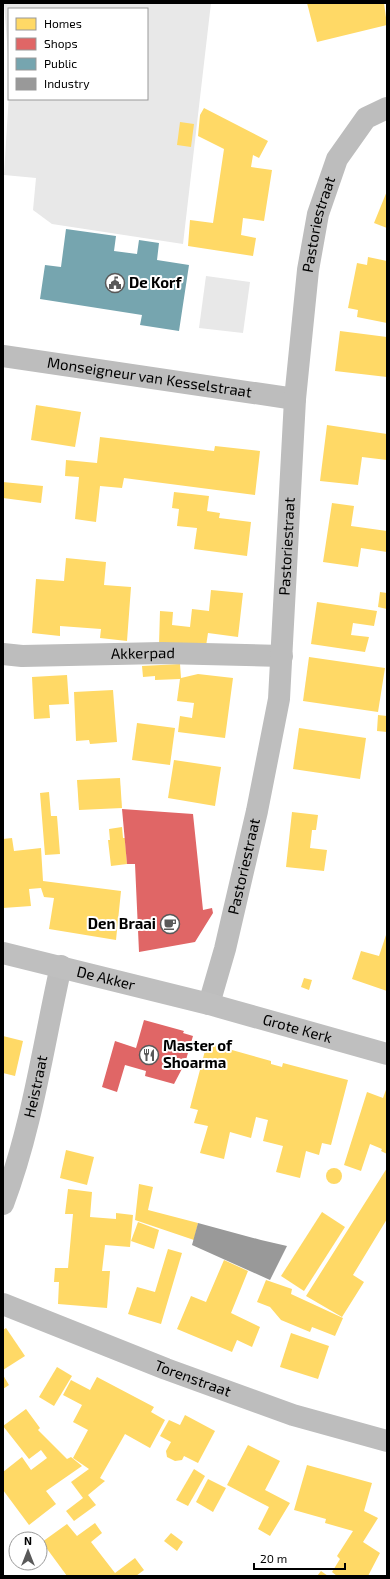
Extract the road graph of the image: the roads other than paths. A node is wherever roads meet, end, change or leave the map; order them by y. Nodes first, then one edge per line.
1 (387, 108) edge
2 (3, 356) edge
3 (295, 399) junction
4 (3, 654) edge
5 (282, 656) junction
6 (3, 953) edge
7 (61, 966) junction
8 (209, 1004) junction
9 (387, 1054) edge
10 (3, 1204) edge
11 (3, 1304) edge
12 (387, 1441) edge

1 - 3 street, Pastoriestraat
2 - 3 street, Monseigneur van Kesselstraat
3 - 5 street, Pastoriestraat
4 - 5 street, Akkerpad
5 - 8 street, Pastoriestraat
6 - 7 main road, De Akker
7 - 8 main road, De Akker
7 - 10 street, Heistraat
8 - 9 main road, Grote Kerk
11 - 12 street, Torenstraat

